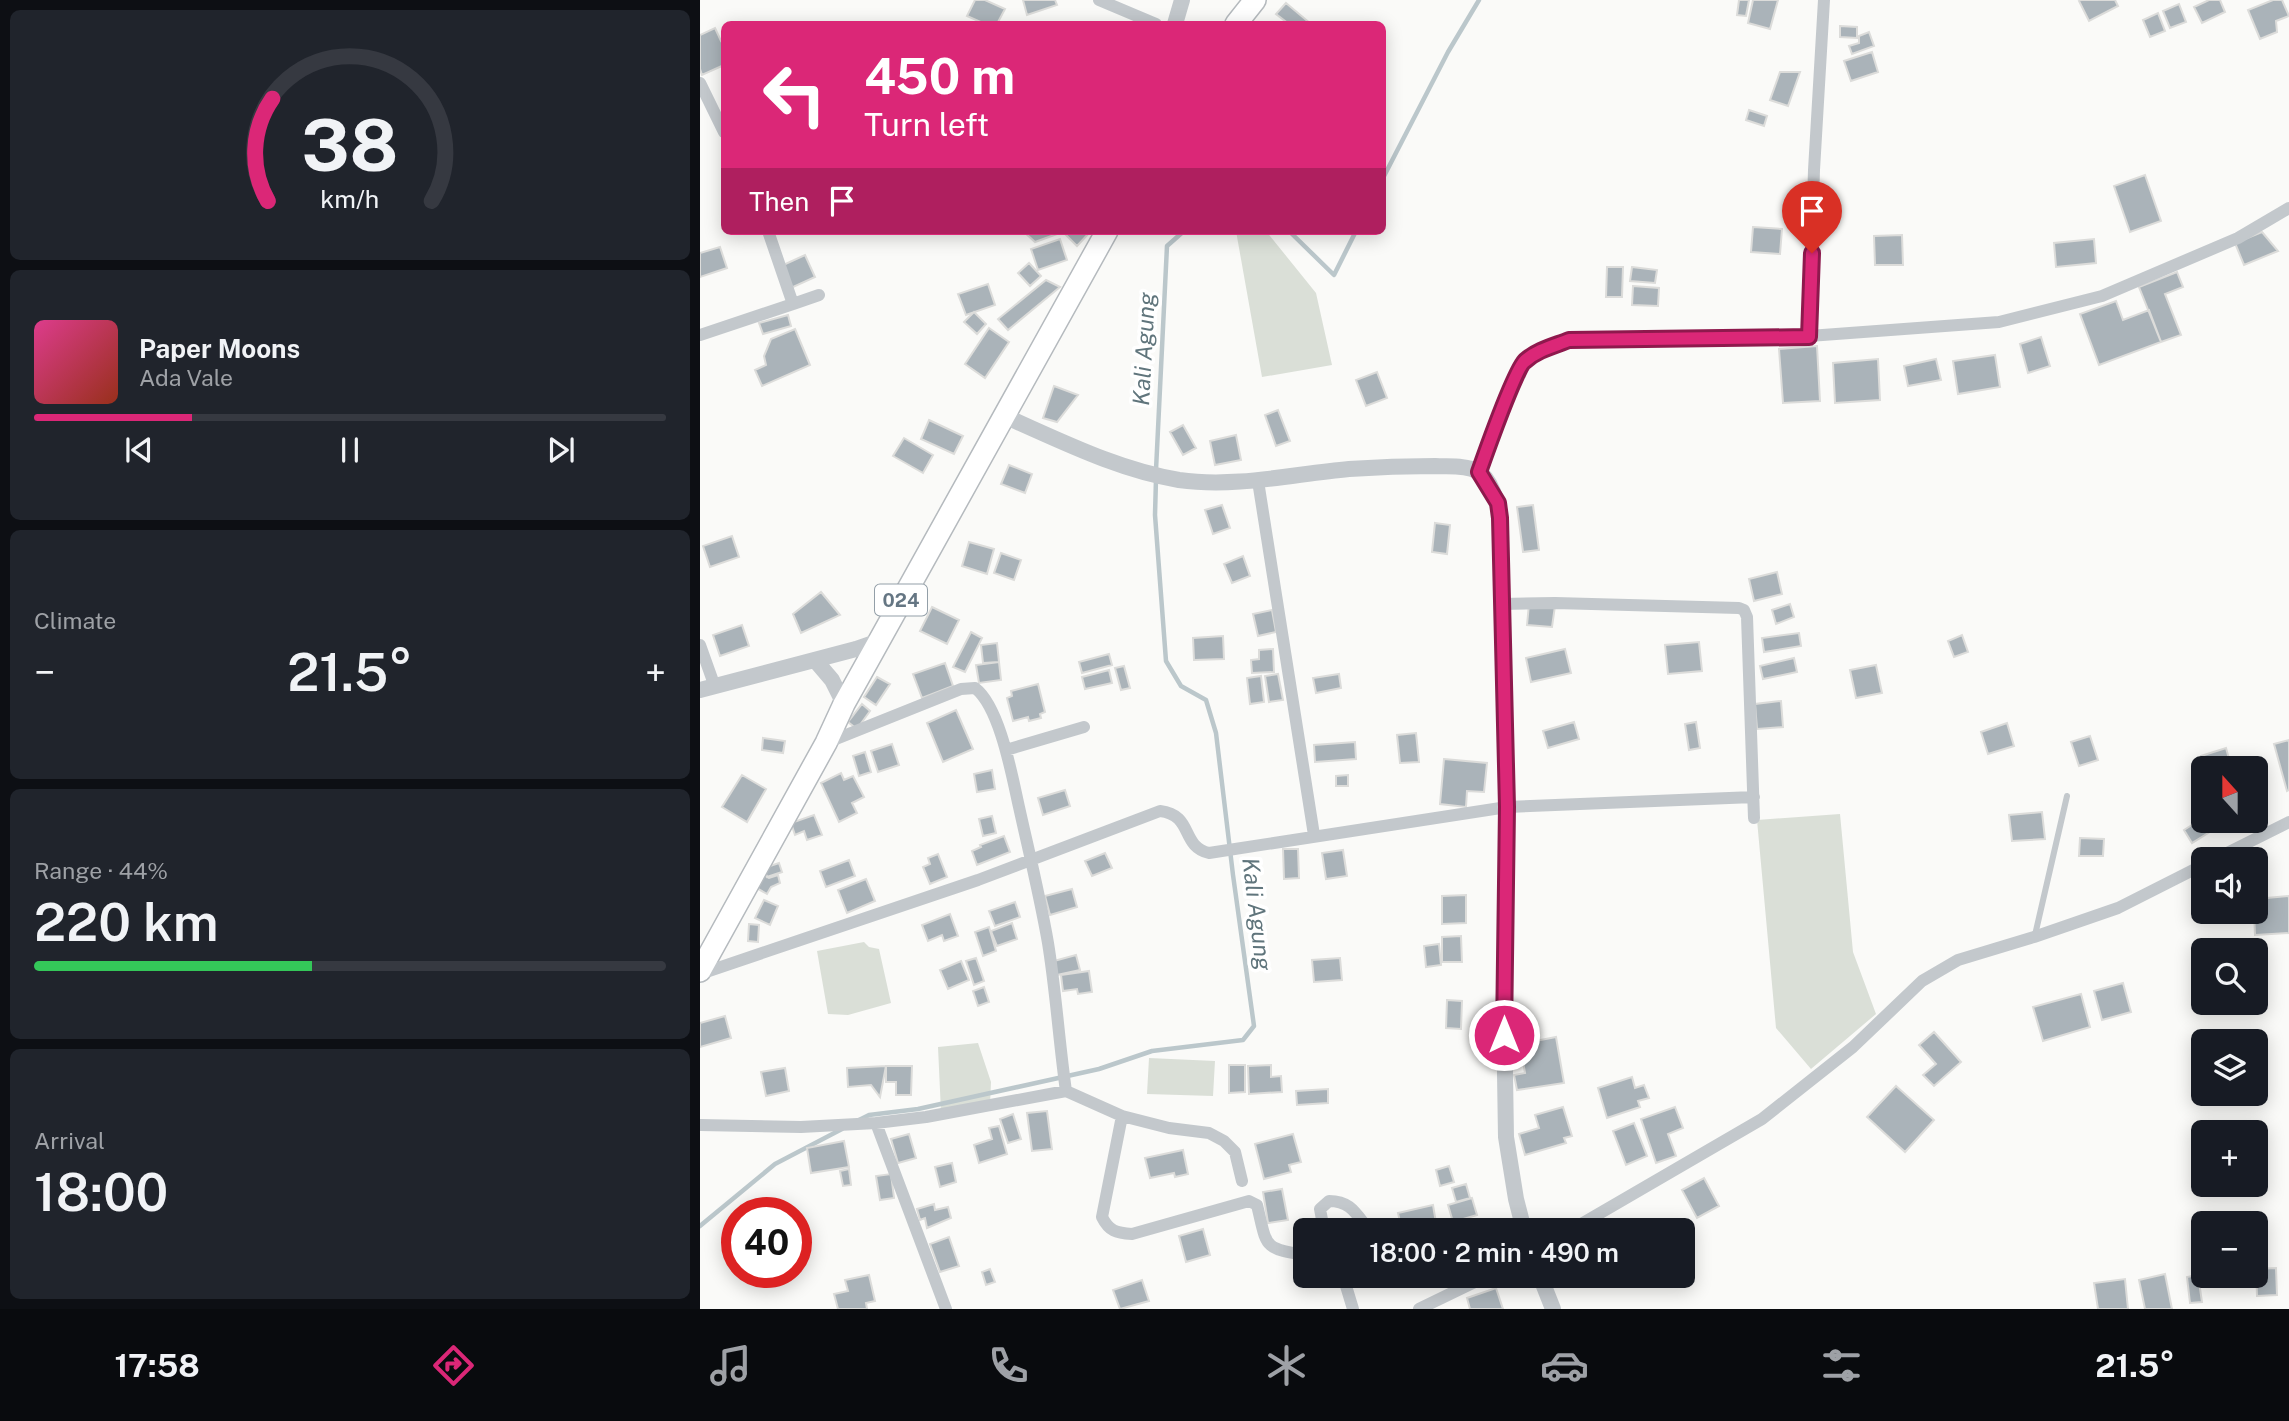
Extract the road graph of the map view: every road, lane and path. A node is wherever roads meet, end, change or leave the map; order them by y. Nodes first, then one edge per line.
1 (1099, 0) edge
2 (1182, 0) edge
3 (1255, 0) edge
4 (1824, 0) edge
5 (1149, 21) edge
6 (1176, 21) edge
7 (1238, 21) edge
8 (700, 83) edge
9 (721, 126) edge
10 (2289, 208) edge
11 (769, 235) edge
12 (1105, 235) edge
13 (819, 295) dead end
14 (793, 304) junction
15 (700, 335) edge
16 (1809, 337) junction
17 (1004, 416) junction
18 (1479, 472) junction
19 (1258, 481) junction
20 (1502, 604) junction
21 (879, 641) junction
22 (700, 645) edge
23 (815, 660) junction
24 (707, 689) edge
25 (844, 704) junction
26 (1084, 727) dead end
27 (826, 743) junction
28 (1006, 750) junction
29 (2067, 796) dead end
30 (1754, 797) junction
31 (1507, 807) junction
32 (1754, 818) dead end
33 (2289, 822) edge
34 (1314, 835) junction
35 (2239, 847) edge
36 (1031, 859) junction
37 (2191, 871) edge
38 (2034, 937) junction
39 (702, 963) edge
40 (1066, 1088) junction
41 (1122, 1116) junction
42 (872, 1123) junction
43 (700, 1125) edge
44 (1242, 1181) dead end
45 (1322, 1218) edge
46 (1360, 1218) edge
47 (1521, 1218) edge
48 (1592, 1218) edge
49 (1293, 1252) edge
50 (1347, 1288) edge
51 (1463, 1288) edge
52 (1545, 1288) edge
53 (946, 1309) edge
54 (1353, 1309) edge
55 (1419, 1309) edge
56 (1553, 1309) edge

1 - 5 street
2 - 6 street
3 - 7 main road
4 - 16 street
8 - 9 street
10 - 16 street
11 - 14 street
12 - 17 main road, 024
13 - 14 street
14 - 15 street
16 - 18 street
17 - 19 street
17 - 21 main road, 024
18 - 19 street
18 - 20 street
19 - 34 street
20 - 30 street
20 - 31 street
21 - 23 street
21 - 25 main road, 024
22 - 24 street
23 - 24 street
23 - 25 street
25 - 27 main road, 024
26 - 28 street
27 - 28 street
27 - 39 main road, 024
28 - 36 street
29 - 38 lane
30 - 31 street
30 - 32 street
31 - 34 street
31 - 47 street
33 - 35 street
34 - 36 street
36 - 39 street
36 - 40 street
37 - 38 street
38 - 48 street
40 - 41 street
40 - 42 street
41 - 44 street
41 - 49 street
42 - 43 street
42 - 53 street
45 - 46 street
50 - 54 street
51 - 55 street
52 - 56 street

